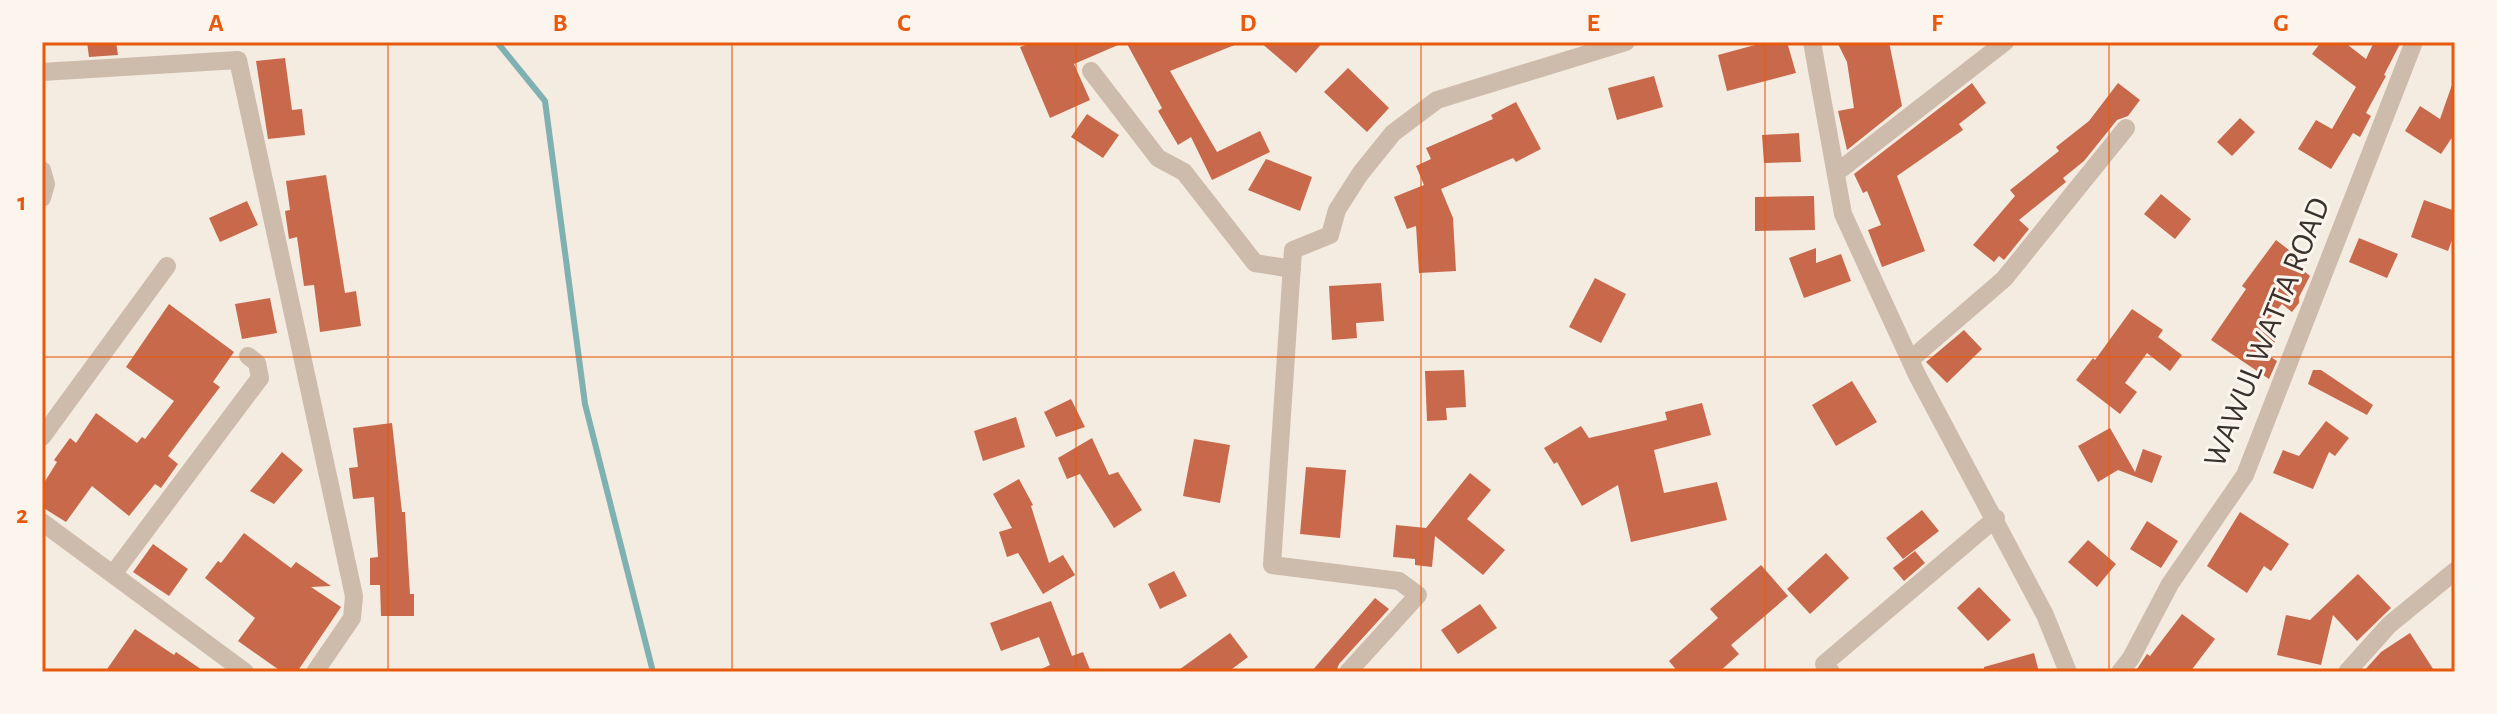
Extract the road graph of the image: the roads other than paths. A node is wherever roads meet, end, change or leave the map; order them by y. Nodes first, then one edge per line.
1 (1626, 42) edge
2 (1812, 42) edge
3 (2005, 42) edge
4 (2414, 42) edge
5 (1091, 71) dead end
6 (42, 72) edge
7 (2126, 128) dead end
8 (42, 170) edge
9 (1836, 173) junction
10 (42, 198) edge
11 (167, 266) dead end
12 (1292, 269) junction
13 (248, 356) dead end
14 (1910, 360) junction
15 (42, 437) edge
16 (1996, 518) junction
17 (42, 522) edge
18 (2455, 571) edge
19 (113, 574) junction
20 (245, 672) edge
21 (315, 672) edge
22 (1348, 672) edge
23 (1831, 672) edge
24 (2068, 672) edge
25 (2120, 672) edge
26 (2347, 672) edge

1 - 12 street
2 - 9 street
3 - 9 street
4 - 25 street, WAWUL WATTA ROAD
5 - 12 street
6 - 21 street
7 - 14 street
8 - 10 street
9 - 14 street
11 - 15 street
12 - 22 street
13 - 19 street
14 - 16 street
16 - 23 street
16 - 24 street
17 - 19 street
18 - 26 street
19 - 20 street

